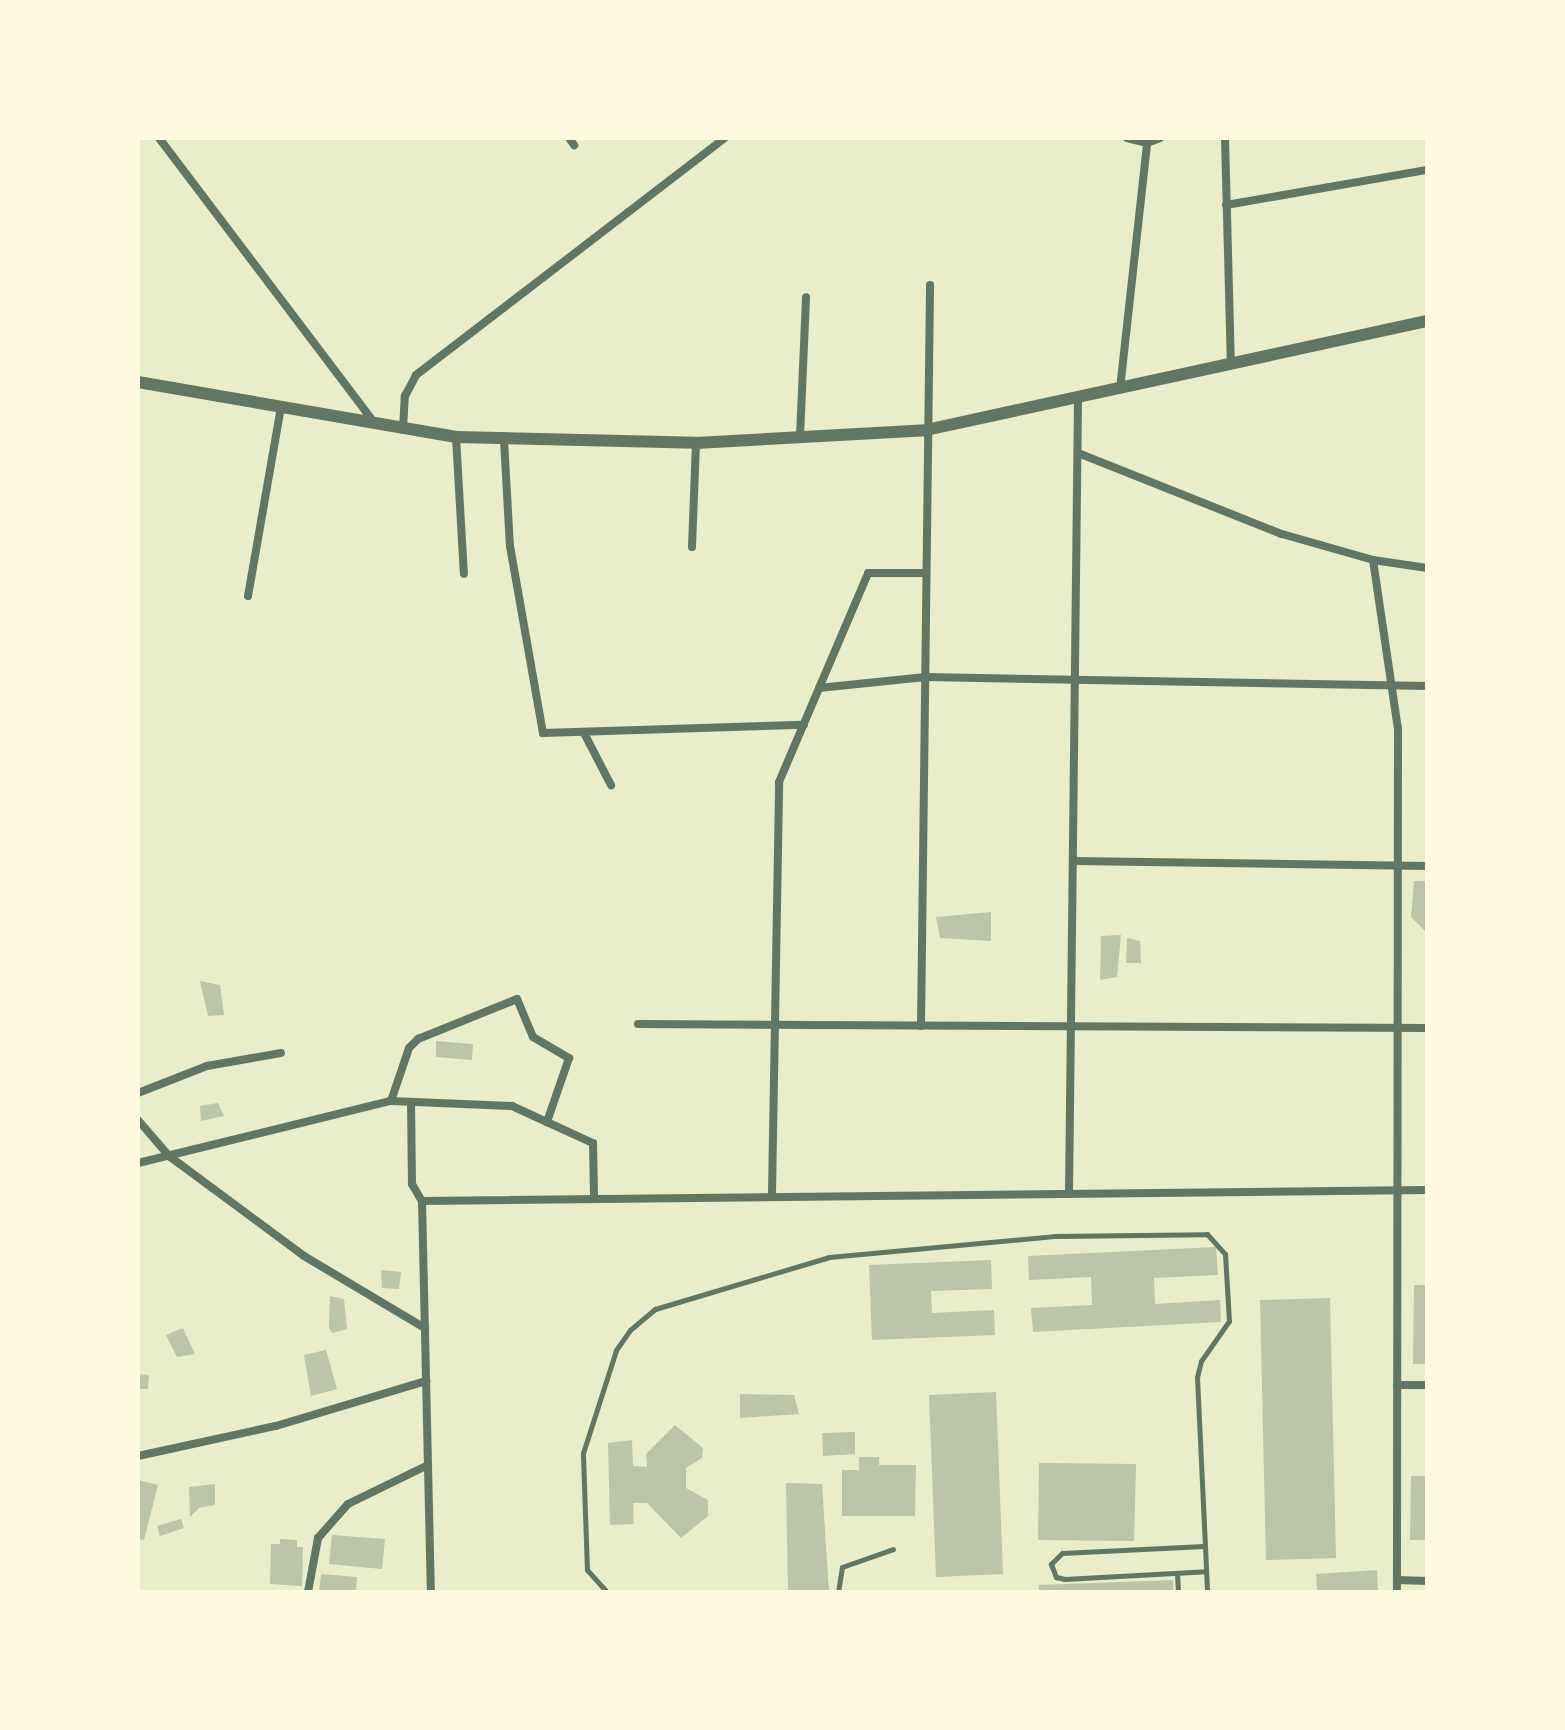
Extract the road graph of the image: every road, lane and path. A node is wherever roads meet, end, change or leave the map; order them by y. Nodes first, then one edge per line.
1 (159, 138) edge
2 (725, 138) edge
3 (1127, 138) edge
4 (1160, 138) edge
5 (1225, 138) edge
6 (1147, 143) junction
7 (1427, 170) edge
8 (1226, 205) junction
9 (930, 285) dead end
10 (806, 297) dead end
11 (1427, 321) edge
12 (1231, 360) junction
13 (138, 382) edge
14 (1120, 389) junction
15 (1078, 400) junction
16 (281, 406) junction
17 (377, 426) junction
18 (403, 430) junction
19 (926, 430) junction
20 (800, 436) junction
21 (456, 437) junction
22 (504, 440) junction
23 (696, 443) junction
24 (1078, 453) junction
25 (692, 547) dead end
26 (1373, 560) junction
27 (1427, 568) edge
28 (924, 573) junction
29 (464, 574) dead end
30 (248, 596) dead end
31 (925, 677) junction
32 (1075, 680) junction
33 (1391, 686) junction
34 (1427, 686) edge
35 (819, 688) junction
36 (804, 725) junction
37 (584, 733) junction
38 (611, 785) dead end
39 (1073, 861) junction
40 (1397, 866) junction
41 (1427, 866) edge
42 (638, 1024) dead end
43 (775, 1025) junction
44 (921, 1026) junction
45 (1071, 1026) junction
46 (1397, 1028) junction
47 (1427, 1028) edge
48 (281, 1053) dead end
49 (138, 1093) edge
50 (391, 1101) junction
51 (411, 1102) junction
52 (138, 1120) edge
53 (547, 1122) junction
54 (169, 1156) junction
55 (138, 1163) edge
56 (1397, 1190) junction
57 (1427, 1190) edge
58 (772, 1193) junction
59 (1069, 1194) junction
60 (594, 1197) junction
61 (422, 1201) junction
62 (425, 1328) junction
63 (426, 1381) junction
64 (1397, 1385) junction
65 (1427, 1385) edge
66 (138, 1456) edge
67 (428, 1465) junction
68 (1204, 1546) junction
69 (893, 1549) dead end
70 (1206, 1571) junction
71 (1177, 1573) junction
72 (1397, 1580) junction
73 (1427, 1581) edge
74 (308, 1592) edge
75 (431, 1592) edge
76 (607, 1592) edge
77 (838, 1592) edge
78 (1178, 1592) edge
79 (1207, 1592) edge
80 (1397, 1592) edge

1 - 17 street
2 - 18 street
3 - 6 street
4 - 6 street
5 - 8 street
6 - 14 street
7 - 8 street
8 - 12 street
9 - 19 street
10 - 20 street
11 - 12 street
12 - 14 street
13 - 16 street
14 - 15 street
15 - 19 street
15 - 24 street
16 - 17 street
16 - 30 street
17 - 18 street
18 - 21 street
19 - 20 street
19 - 28 street
20 - 23 street
21 - 22 street
21 - 29 street
22 - 23 street
22 - 37 street
23 - 25 street
24 - 26 street
24 - 32 street
26 - 27 street
26 - 33 street
28 - 31 street
28 - 35 street
31 - 32 street
31 - 35 street
31 - 44 street
32 - 33 street
32 - 39 street
33 - 34 street
33 - 40 street
35 - 36 street
36 - 37 street
36 - 43 street
37 - 38 street
39 - 40 street
39 - 45 street
40 - 41 street
40 - 46 street
42 - 43 street
43 - 44 street
43 - 58 street
44 - 45 street
45 - 46 street
45 - 59 street
46 - 47 street
46 - 56 street
48 - 49 street
50 - 51 street
50 - 53 street
50 - 54 street
51 - 53 street
51 - 61 street
52 - 54 street
53 - 60 street
54 - 55 street
54 - 62 street
56 - 57 street
56 - 59 street
56 - 64 street
58 - 59 street
58 - 60 street
60 - 61 street
61 - 62 street
62 - 63 street
63 - 66 street
63 - 67 street
64 - 65 street
64 - 72 street
67 - 74 street
67 - 75 street
68 - 70 lane
68 - 71 lane
68 - 76 lane
69 - 77 lane
70 - 71 lane
70 - 79 lane
71 - 78 lane
72 - 73 street
72 - 80 street

